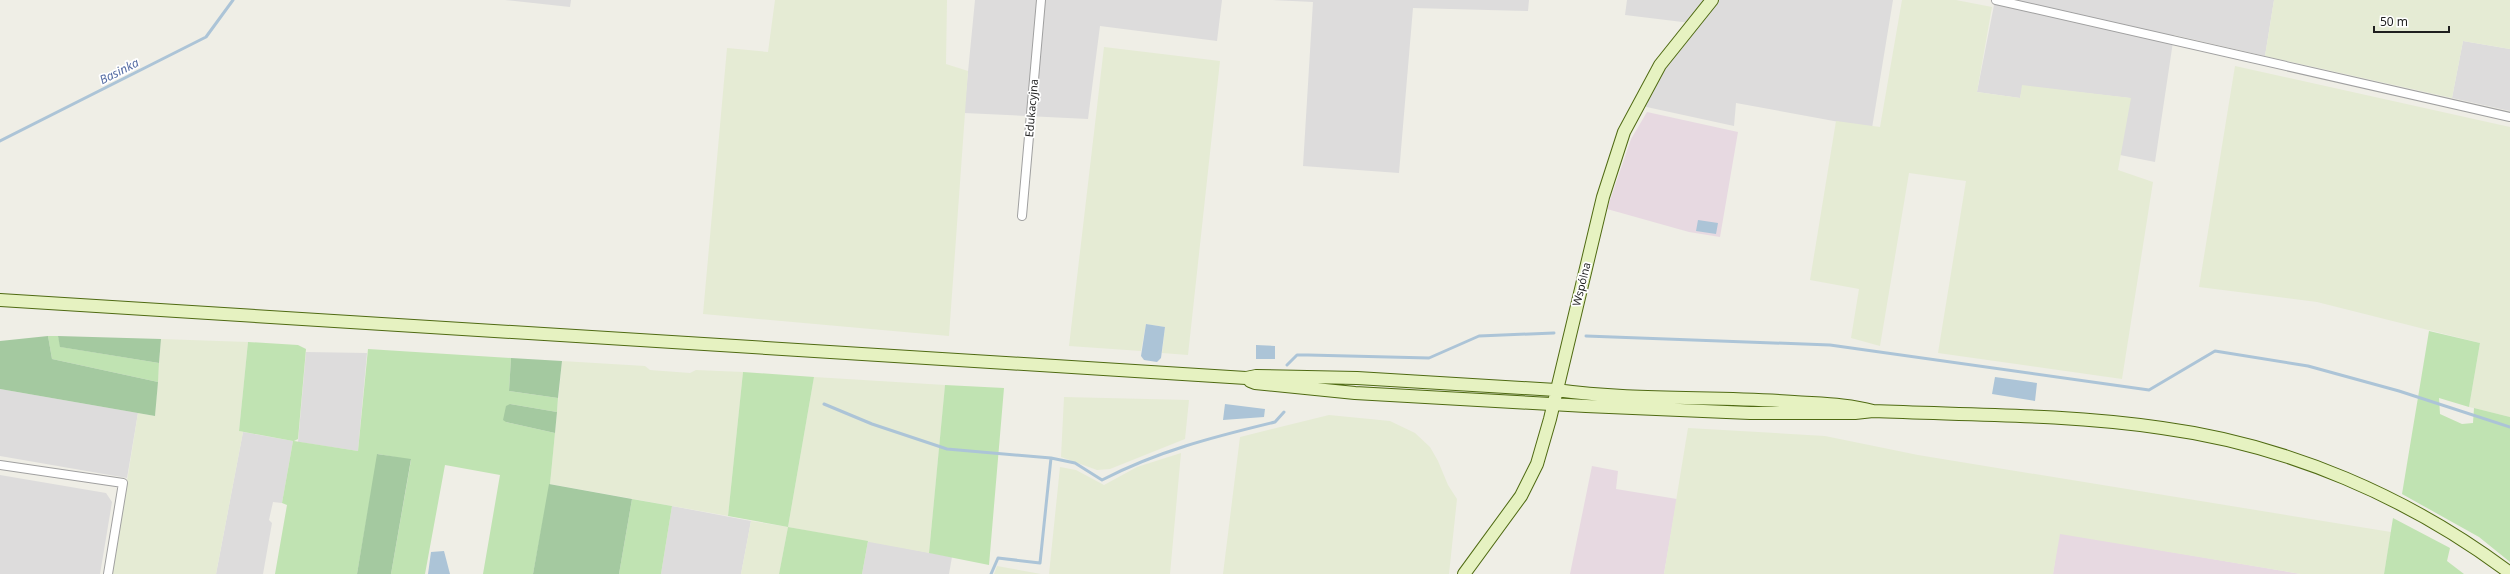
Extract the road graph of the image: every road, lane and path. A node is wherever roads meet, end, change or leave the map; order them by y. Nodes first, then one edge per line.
1 (1041, 0) edge
2 (1712, 0) edge
3 (1996, 0) edge
4 (2510, 117) edge
5 (1022, 216) dead end
6 (0, 300) edge
7 (1246, 378) junction
8 (1556, 390) junction
9 (1553, 405) junction
10 (1873, 411) junction
11 (0, 465) edge
12 (2510, 573) edge
13 (108, 574) edge
14 (1464, 574) edge

1 - 5 street, Edukacyjna
2 - 8 main road, Wspólna
3 - 4 street
6 - 7 main road
7 - 8 main road
7 - 9 main road
8 - 9 main road, Wspólna
8 - 10 main road
9 - 10 main road
9 - 14 main road, Wspólna
10 - 12 main road
11 - 13 street

